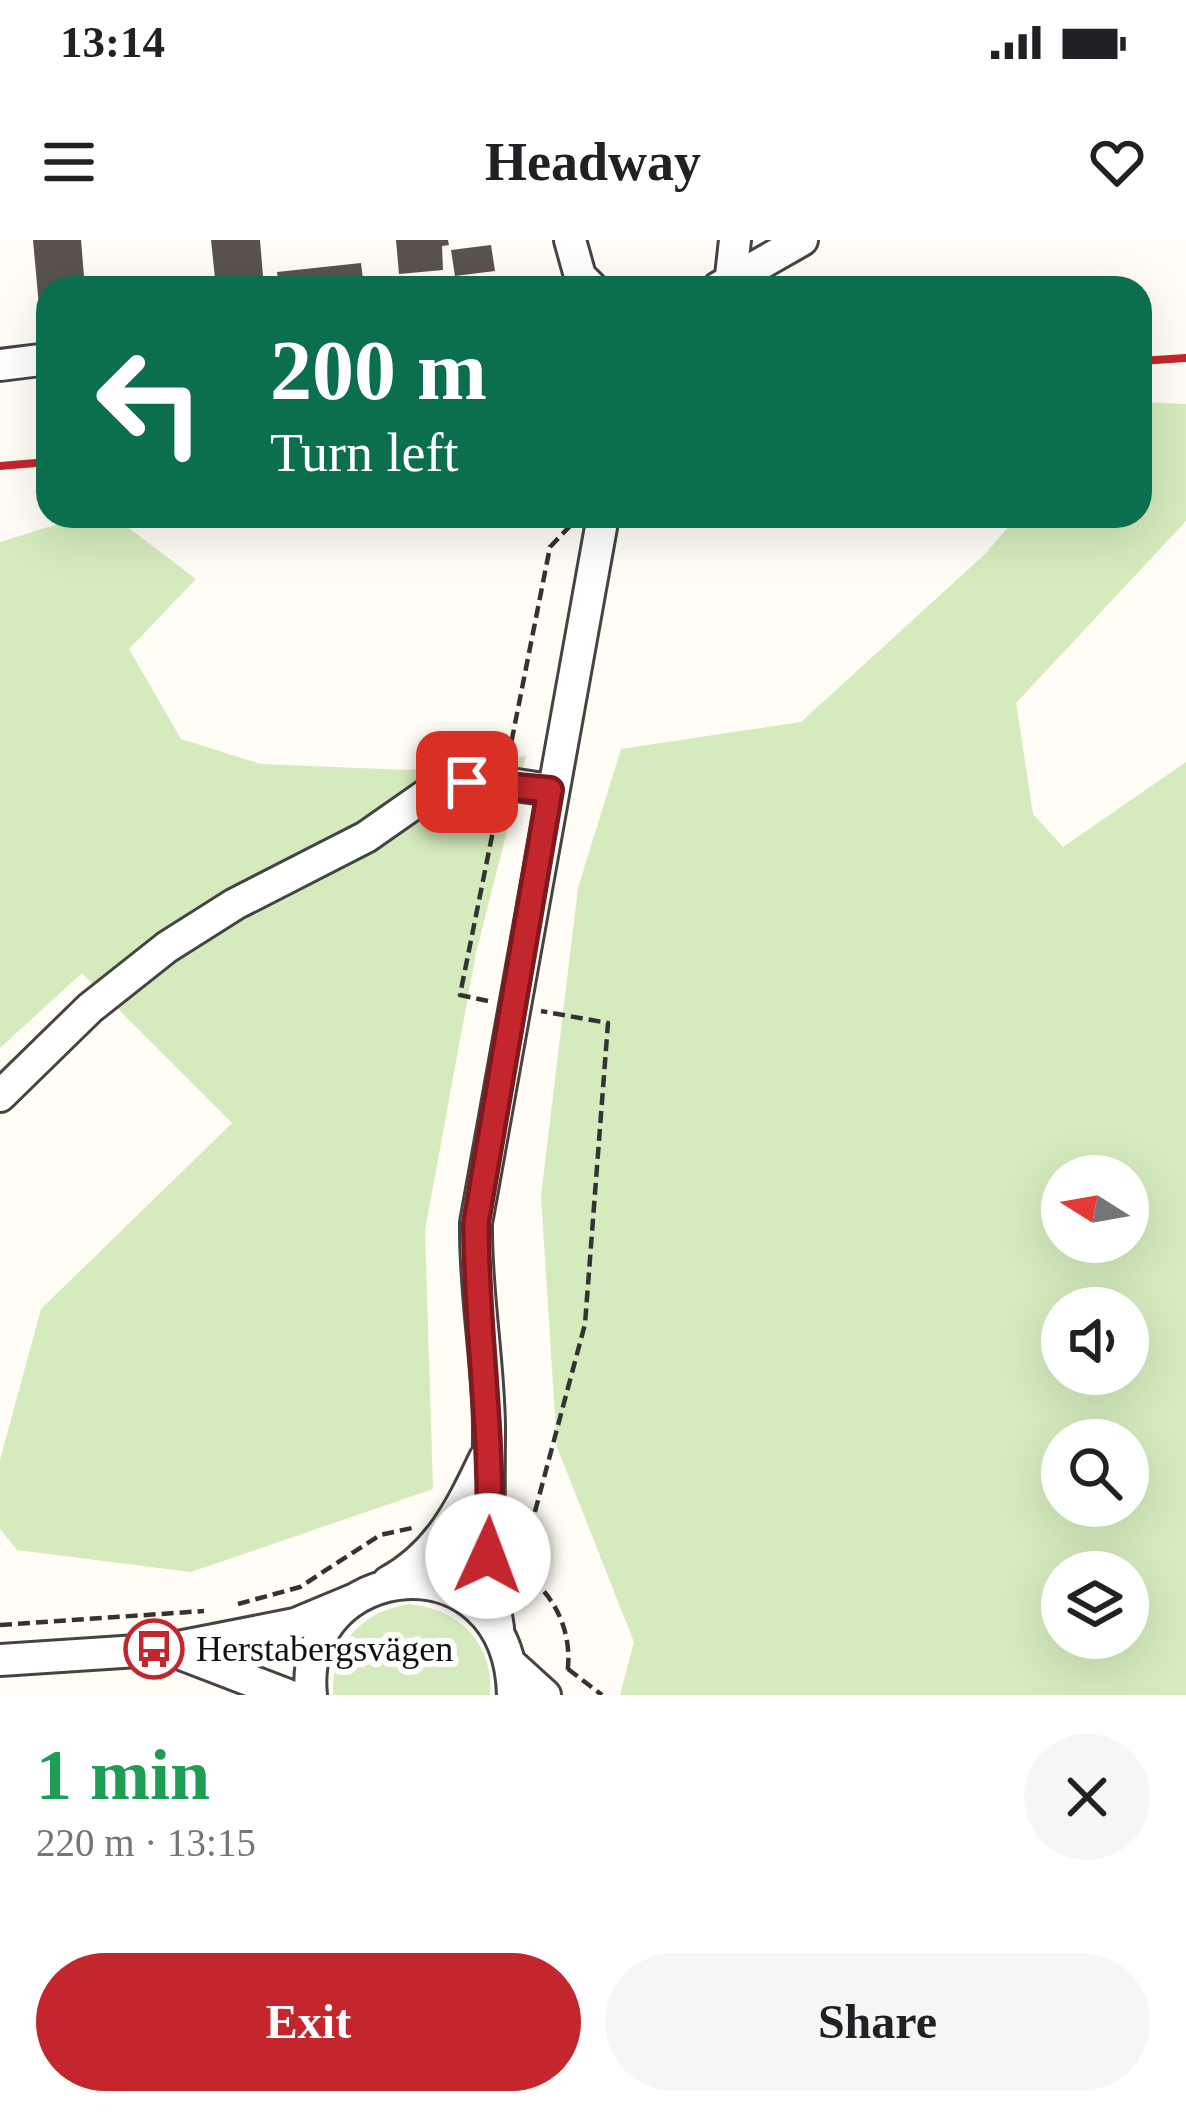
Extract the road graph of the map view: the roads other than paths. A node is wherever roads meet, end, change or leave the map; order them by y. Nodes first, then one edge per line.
1 (570, 240) edge
2 (735, 240) edge
3 (802, 240) edge
4 (575, 276) edge
5 (726, 276) edge
6 (736, 276) edge
7 (36, 360) edge
8 (0, 365) edge
9 (601, 528) edge
10 (550, 790) junction
11 (0, 1096) edge
12 (488, 1453) junction
13 (368, 1592) junction
14 (498, 1628) junction
15 (167, 1649) junction
16 (0, 1660) edge
17 (512, 1680) edge
18 (288, 1695) edge
19 (311, 1695) edge
20 (545, 1695) edge

1 - 4 street
2 - 5 street
3 - 6 street
7 - 8 street
9 - 10 street
10 - 11 street
10 - 12 street
12 - 13 street
12 - 14 street
13 - 14 street
13 - 15 street
13 - 19 street
14 - 17 street
15 - 16 street
15 - 18 street
17 - 20 street

